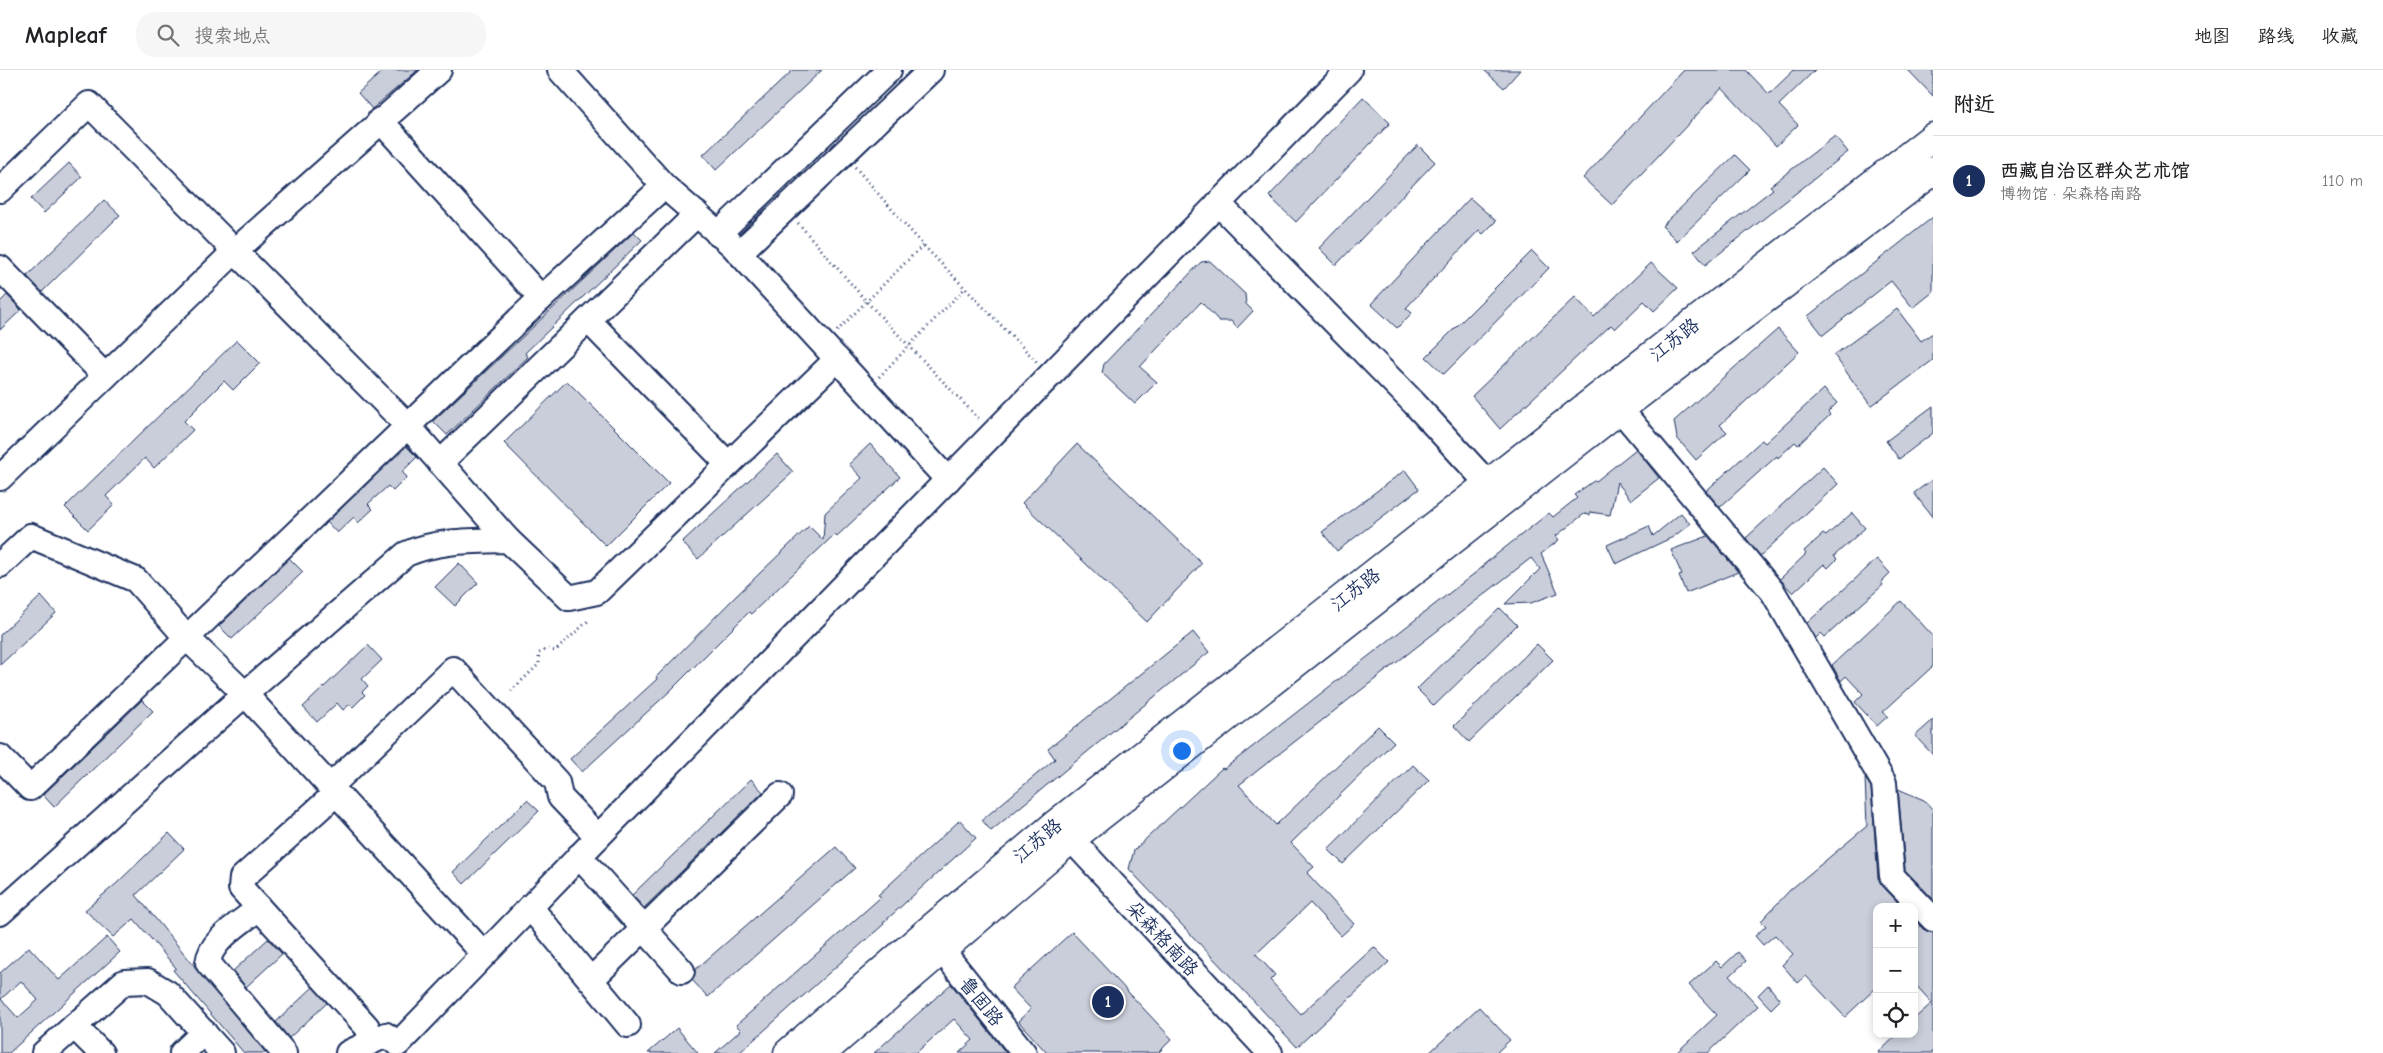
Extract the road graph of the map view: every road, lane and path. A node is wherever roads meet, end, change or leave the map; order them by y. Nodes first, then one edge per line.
1 (439, 70) edge
2 (560, 70) edge
3 (889, 70) edge
4 (931, 70) edge
5 (1349, 70) edge
6 (380, 120) junction
7 (1933, 137) edge
8 (843, 154) junction
9 (1933, 171) edge
10 (664, 186) junction
11 (0, 190) edge
12 (1218, 203) junction
13 (785, 208) junction
14 (697, 214) junction
15 (718, 234) junction
16 (923, 244) junction
17 (234, 252) junction
18 (739, 253) junction
19 (0, 268) edge
20 (965, 288) junction
21 (541, 298) junction
22 (867, 302) junction
23 (588, 320) junction
24 (910, 346) junction
25 (830, 352) junction
26 (1049, 375) junction
27 (105, 376) junction
28 (866, 389) junction
29 (1620, 408) junction
30 (408, 426) junction
31 (993, 433) junction
32 (440, 463) junction
33 (728, 464) junction
34 (0, 478) edge
35 (948, 480) junction
36 (1496, 492) junction
37 (508, 540) junction
38 (0, 565) edge
39 (588, 621) dead end
40 (186, 637) junction
41 (511, 691) dead end
42 (245, 694) junction
43 (0, 757) edge
44 (331, 786) junction
45 (780, 795) dead end
46 (1064, 831) junction
47 (598, 836) junction
48 (579, 856) junction
49 (530, 907) junction
50 (259, 908) junction
51 (0, 913) edge
52 (1933, 919) edge
53 (644, 928) junction
54 (941, 949) junction
55 (484, 954) junction
56 (682, 971) dead end
57 (591, 980) junction
58 (628, 1025) dead end
59 (74, 1026) junction
60 (204, 1032) junction
61 (372, 1040) junction
62 (44, 1053) edge
63 (101, 1053) edge
64 (182, 1053) edge
65 (222, 1053) edge
66 (284, 1053) edge
67 (348, 1053) edge
68 (788, 1053) edge
69 (822, 1053) edge
70 (1024, 1053) edge
71 (1270, 1053) edge

1 - 6 street
2 - 10 street
3 - 15 street
4 - 8 street
5 - 12 street
6 - 17 street
6 - 21 street
7 - 36 highway, 江苏路
8 - 13 street
8 - 16 path
9 - 29 highway, 江苏路
10 - 14 street
10 - 21 street
11 - 17 street
12 - 26 street
12 - 36 street
13 - 18 street
13 - 22 path
14 - 15 street
14 - 23 street
15 - 18 street
16 - 20 path
16 - 22 path
17 - 27 street
17 - 30 street
18 - 25 street
19 - 27 street
20 - 24 path
20 - 26 path
21 - 30 street
22 - 24 path
22 - 25 path
23 - 32 street
23 - 33 street
24 - 28 path
24 - 31 path
25 - 28 street
25 - 33 street
26 - 31 street
27 - 34 street
28 - 35 street
29 - 36 highway, 江苏路
29 - 52 street
30 - 32 street
30 - 40 street
31 - 35 street
32 - 37 street
33 - 37 street
35 - 47 street
36 - 46 highway, 江苏路
37 - 42 street
38 - 40 street
39 - 41 path
40 - 42 street
40 - 43 street
42 - 44 street
42 - 51 street
44 - 47 street
44 - 50 street
44 - 55 street
45 - 53 street
46 - 54 highway, 江苏路
46 - 68 highway, 江苏路
46 - 71 street, 朵森格南路
47 - 48 street
48 - 49 street
48 - 53 street
49 - 55 street
49 - 57 street
50 - 61 street
50 - 66 street
53 - 56 street
53 - 57 street
54 - 69 highway, 江苏路
54 - 70 street, 鲁固路
55 - 61 street
57 - 58 street
59 - 60 street
59 - 62 street
59 - 63 street
60 - 64 street
60 - 65 street
61 - 67 street

